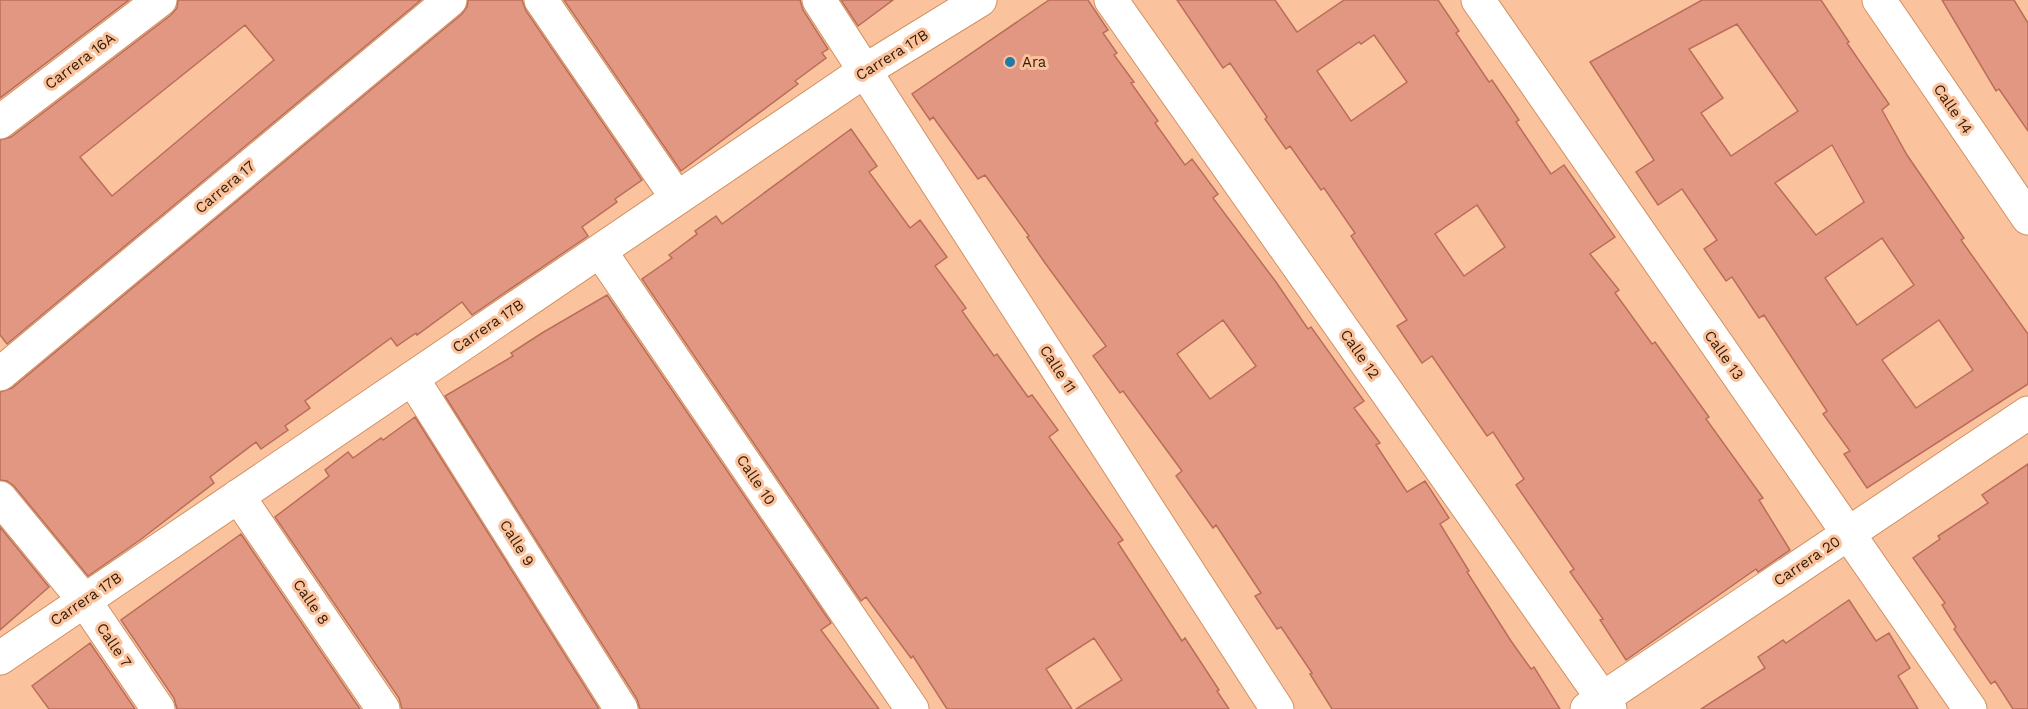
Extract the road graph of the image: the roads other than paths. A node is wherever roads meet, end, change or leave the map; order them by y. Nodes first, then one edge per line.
1 (160, 0) edge
2 (450, 0) edge
3 (541, 0) edge
4 (819, 0) edge
5 (980, 0) edge
6 (1110, 0) edge
7 (1478, 0) edge
8 (1879, 0) edge
9 (866, 70) junction
10 (0, 122) edge
11 (677, 198) junction
12 (2028, 218) edge
13 (600, 251) junction
14 (0, 374) edge
15 (412, 378) junction
16 (2028, 413) edge
17 (238, 496) junction
18 (0, 498) edge
19 (1848, 534) junction
20 (84, 600) junction
21 (0, 658) edge
22 (1600, 705) edge
23 (158, 709) edge
24 (383, 709) edge
25 (621, 709) edge
26 (912, 709) edge
27 (1277, 709) edge
28 (1970, 709) edge

1 - 10 street, Carrera 16A
2 - 14 street, Carrera 17
3 - 11 street
4 - 9 street, Calle 11
5 - 9 street, Carrera 17B
6 - 22 street, Calle 12
7 - 19 street, Calle 13
8 - 12 street, Calle 14
9 - 11 street, Carrera 17B
9 - 27 street, Calle 11
11 - 13 street, Carrera 17B
13 - 15 street, Carrera 17B
13 - 26 street, Calle 10
15 - 17 street, Carrera 17B
15 - 25 street, Calle 9
16 - 19 street, Carrera 20
17 - 20 street, Carrera 17B
17 - 24 street, Calle 8
18 - 20 street, Calle 7
19 - 22 street, Carrera 20
19 - 28 street, Calle 13
20 - 21 street, Carrera 17B
20 - 23 street, Calle 7

